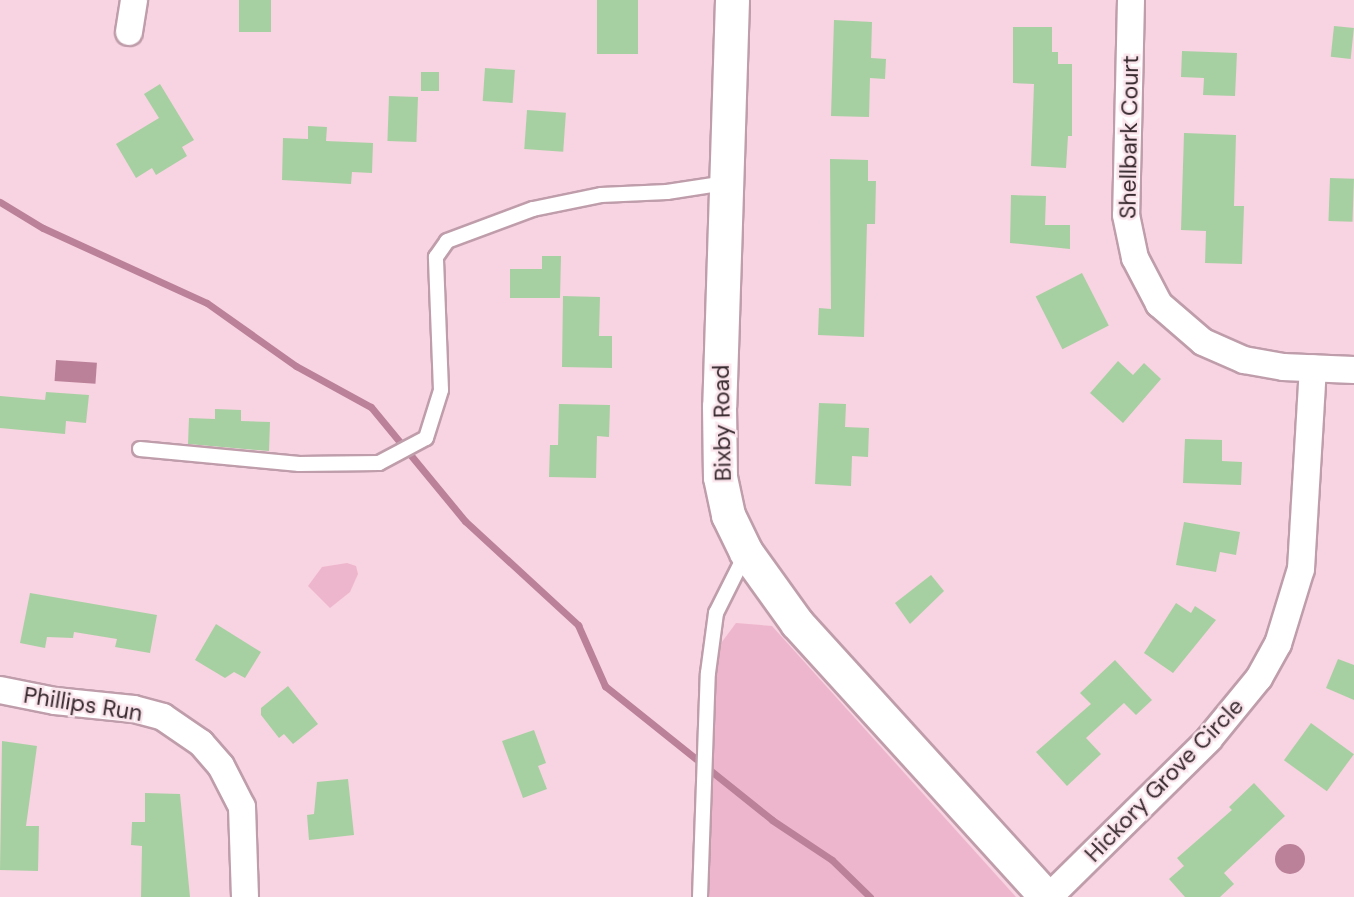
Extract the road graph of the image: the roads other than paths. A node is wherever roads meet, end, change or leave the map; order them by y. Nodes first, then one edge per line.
1 (134, 0) edge
2 (732, 0) edge
3 (1131, 0) edge
4 (129, 32) dead end
5 (726, 183) junction
6 (1313, 368) junction
7 (1354, 370) edge
8 (140, 449) dead end
9 (746, 552) junction
10 (0, 690) edge
11 (245, 897) edge
12 (700, 897) edge
13 (1048, 897) edge

1 - 4 street
2 - 5 street, Bixby Road
3 - 6 street, Shellbark Court
5 - 8 lane
5 - 9 street, Bixby Road
6 - 7 street, Shellbark Court
6 - 13 street, Hickory Grove Circle
9 - 12 lane
9 - 13 street, Bixby Road
10 - 11 street, Phillips Run

